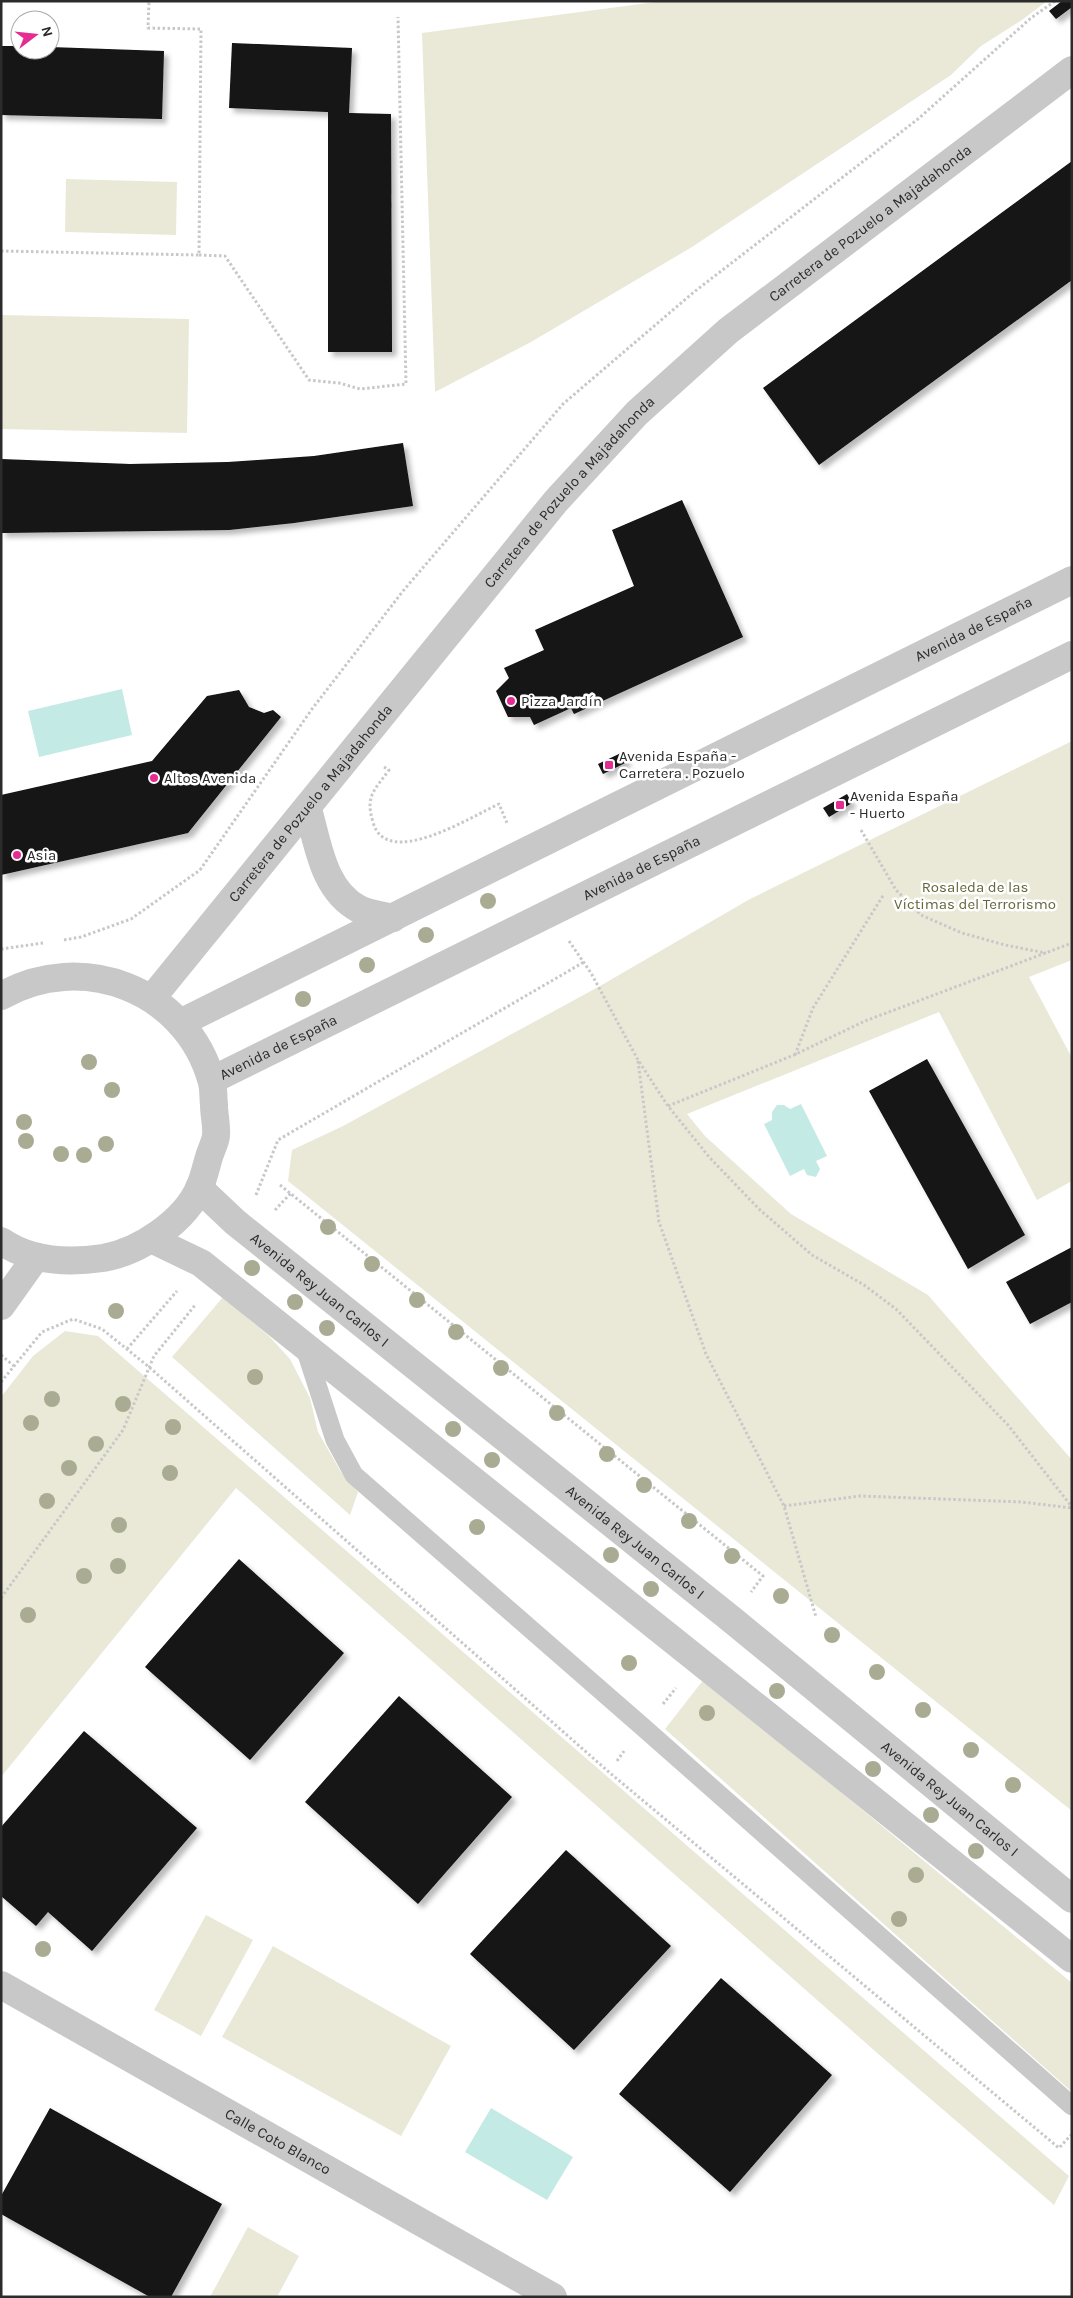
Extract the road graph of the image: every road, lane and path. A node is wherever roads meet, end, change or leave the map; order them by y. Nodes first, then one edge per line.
1 (150, 1) edge
2 (398, 17) dead end
3 (1072, 70) edge
4 (1, 251) edge
5 (199, 255) junction
6 (1072, 580) edge
7 (1072, 655) edge
8 (382, 766) dead end
9 (308, 809) junction
10 (861, 830) dead end
11 (522, 855) junction
12 (884, 894) dead end
13 (393, 918) junction
14 (1072, 943) edge
15 (1048, 953) junction
16 (584, 962) dead end
17 (591, 973) dead end
18 (1, 996) edge
19 (152, 998) junction
20 (180, 1023) junction
21 (794, 1055) junction
22 (638, 1060) junction
23 (212, 1080) junction
24 (668, 1106) junction
25 (280, 1184) dead end
26 (199, 1188) junction
27 (291, 1192) junction
28 (256, 1194) dead end
29 (273, 1213) dead end
30 (151, 1239) junction
31 (1, 1241) edge
32 (36, 1257) junction
33 (201, 1298) dead end
34 (1, 1306) edge
35 (304, 1344) junction
36 (1, 1355) edge
37 (14, 1366) junction
38 (149, 1367) junction
39 (1, 1382) edge
40 (784, 1506) junction
41 (1072, 1508) edge
42 (763, 1576) dead end
43 (1, 1598) edge
44 (816, 1617) dead end
45 (682, 1680) dead end
46 (658, 1710) dead end
47 (1072, 1899) edge
48 (1072, 1959) edge
49 (1, 1985) edge
50 (1072, 2106) edge
51 (1072, 2134) edge
52 (553, 2297) edge

1 - 5 path
2 - 5 path
3 - 9 street, Carretera de Pozuelo a Majadahonda
4 - 5 path
6 - 11 street, Avenida de España
7 - 23 street, Avenida de España
8 - 11 path
9 - 13 street
9 - 19 street, Carretera de Pozuelo a Majadahonda
10 - 15 path
11 - 13 street, Avenida de España
12 - 21 path
13 - 20 street, Avenida de España
14 - 15 path
15 - 21 path
16 - 28 path
17 - 22 path
18 - 19 street
19 - 20 street
20 - 23 street
21 - 24 path
22 - 24 path
22 - 40 path
23 - 26 street
24 - 41 path
25 - 27 path
26 - 30 street
26 - 47 street, Avenida Rey Juan Carlos I
27 - 29 path
27 - 42 path
30 - 32 street
30 - 35 street
31 - 32 street
32 - 34 street
33 - 38 path
35 - 48 street
35 - 50 lane
36 - 37 path
37 - 38 path
37 - 39 path
38 - 43 path
38 - 51 path
40 - 41 path
40 - 44 path
45 - 46 path
49 - 52 street, Calle Coto Blanco

